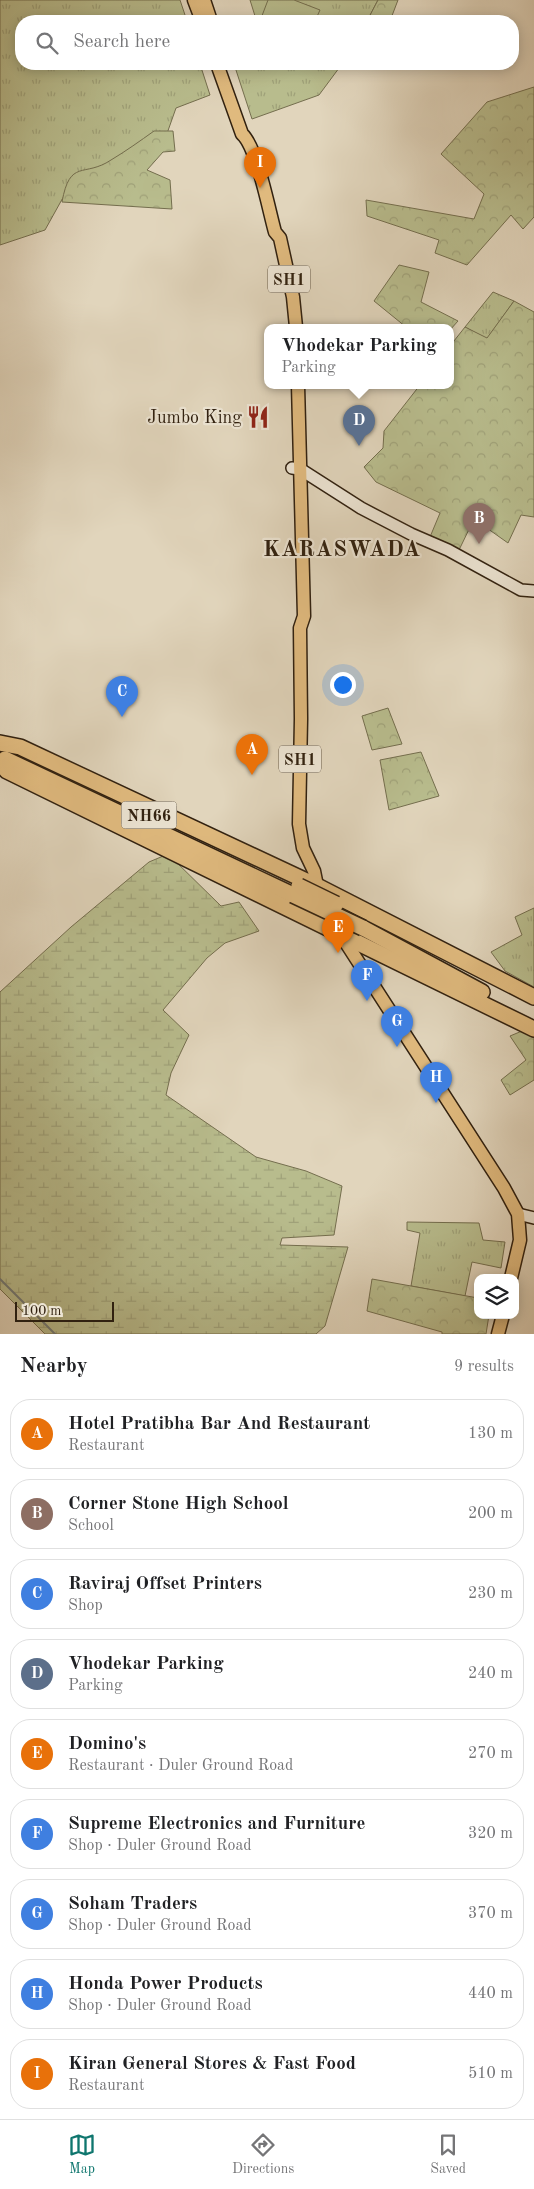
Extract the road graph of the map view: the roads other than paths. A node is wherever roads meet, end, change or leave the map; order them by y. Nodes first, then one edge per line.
1 (194, 0) edge
2 (204, 0) edge
3 (200, 15) edge
4 (209, 15) edge
5 (219, 70) edge
6 (228, 70) edge
7 (246, 138) junction
8 (275, 232) junction
9 (290, 324) edge
10 (296, 324) edge
11 (291, 389) edge
12 (298, 389) edge
13 (296, 469) junction
14 (534, 591) edge
15 (0, 744) edge
16 (0, 757) edge
17 (0, 763) edge
18 (317, 886) junction
19 (296, 890) junction
20 (353, 904) junction
21 (302, 914) junction
22 (366, 924) junction
23 (339, 932) junction
24 (534, 997) edge
25 (534, 1006) edge
26 (534, 1019) edge
27 (534, 1029) edge
28 (518, 1214) junction
29 (534, 1218) edge
30 (512, 1274) edge
31 (502, 1319) edge
32 (498, 1334) edge

1 - 3 main road
2 - 4 main road
5 - 7 main road, SH1
6 - 7 main road, SH1
7 - 8 main road, SH1
8 - 9 main road, SH1
8 - 10 main road, SH1
11 - 13 main road, SH1
12 - 13 main road, SH1
13 - 14 street
13 - 18 main road, SH1
15 - 18 highway
15 - 19 highway, NH66
16 - 19 highway, NH66
17 - 21 highway
18 - 20 highway
18 - 21 highway
19 - 22 highway, NH66, bridge
20 - 23 highway
20 - 24 highway
21 - 23 highway
22 - 25 highway, NH66
22 - 26 highway, NH66
23 - 27 highway
23 - 28 main road
28 - 29 street
28 - 30 main road
31 - 32 main road

